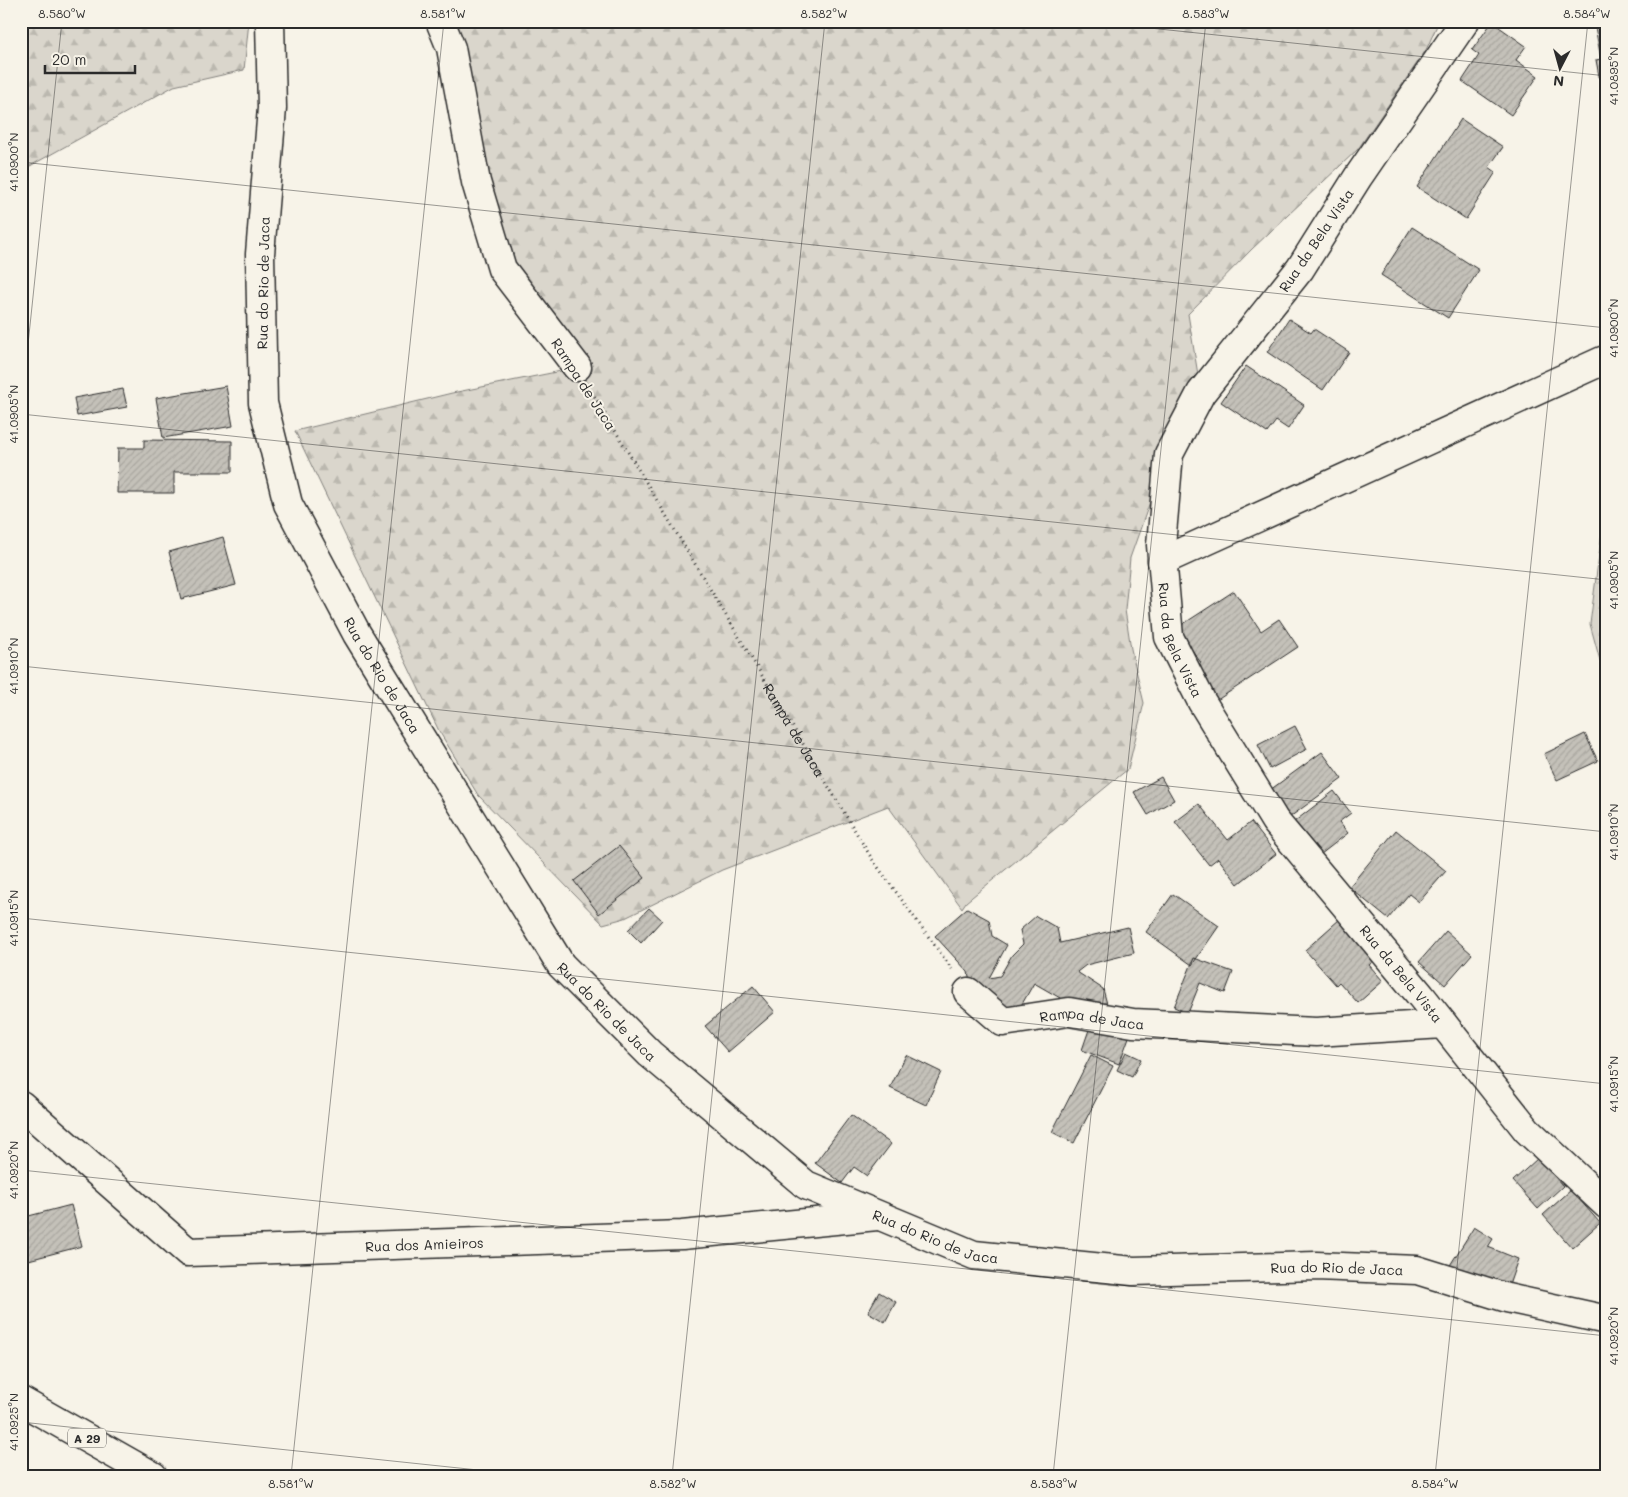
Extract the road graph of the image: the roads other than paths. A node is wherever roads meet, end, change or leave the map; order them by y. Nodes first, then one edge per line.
1 (270, 21) edge
2 (440, 21) edge
3 (1465, 21) edge
4 (1602, 361) dead end
5 (577, 367) road end
6 (1162, 561) junction
7 (968, 992) road end
8 (1443, 1024) junction
9 (21, 1105) edge
10 (1607, 1205) edge
11 (881, 1216) junction
12 (1607, 1320) edge
13 (21, 1401) edge
14 (153, 1476) edge

1 - 11 main road, Rua do Rio de Jaca
2 - 5 main road, Rampa de Jaca
3 - 6 main road, Rua da Bela Vista
4 - 6 main road
6 - 8 main road, Rua da Bela Vista
7 - 8 main road, Rampa de Jaca
8 - 10 main road, Rua da Bela Vista
9 - 11 main road, Rua dos Amieiros
11 - 12 main road, Rua do Rio de Jaca
13 - 14 main road, A 29

